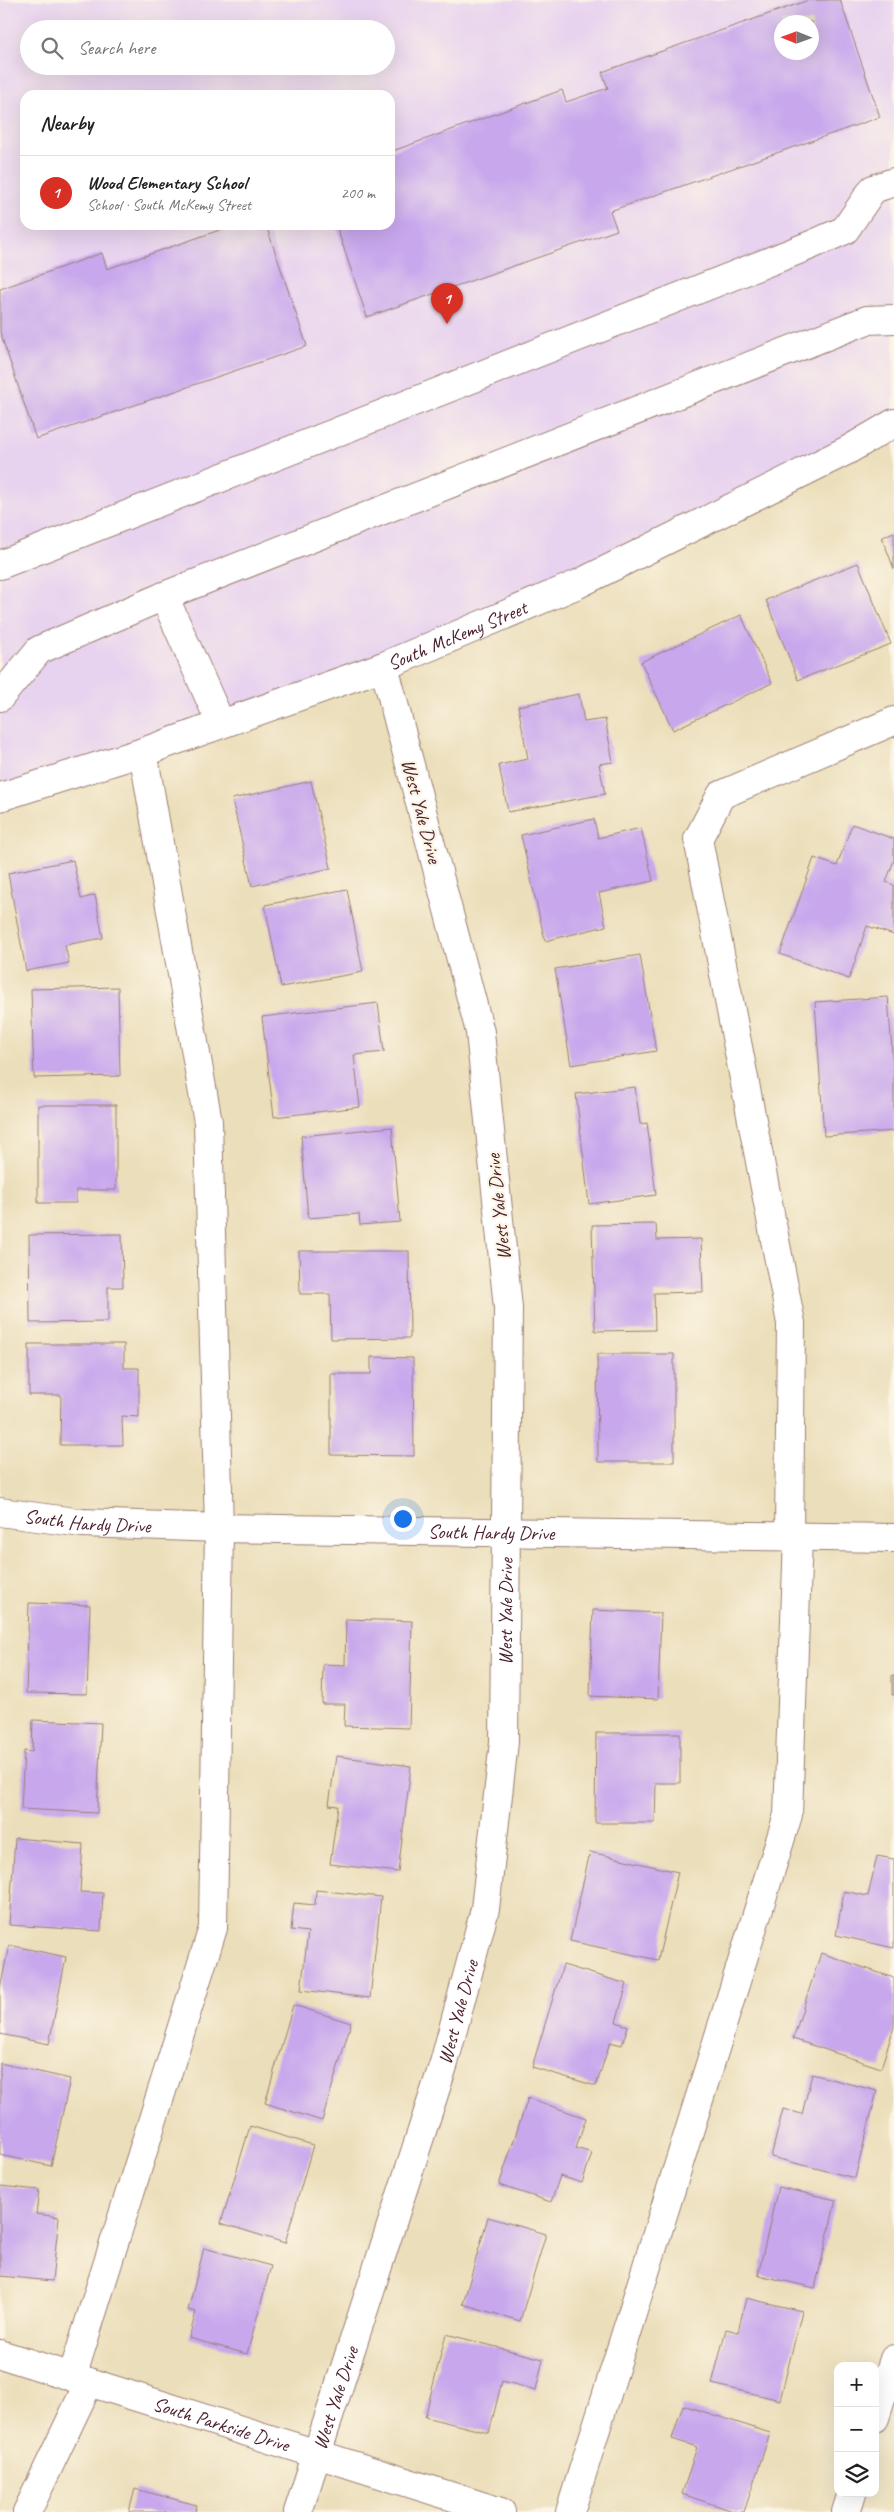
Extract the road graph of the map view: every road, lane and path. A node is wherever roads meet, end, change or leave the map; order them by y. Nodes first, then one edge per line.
1 (894, 182) edge
2 (894, 319) edge
3 (894, 423) edge
4 (0, 565) edge
5 (164, 596) junction
6 (384, 666) junction
7 (0, 696) edge
8 (894, 721) edge
9 (221, 724) junction
10 (143, 752) junction
11 (0, 797) edge
12 (0, 1512) edge
13 (219, 1528) junction
14 (508, 1531) junction
15 (793, 1537) junction
16 (894, 1538) edge
17 (0, 2354) edge
18 (894, 2359) edge
19 (80, 2379) junction
20 (879, 2407) edge
21 (316, 2454) junction
22 (851, 2497) edge
23 (27, 2512) edge
24 (298, 2512) edge
25 (501, 2512) edge
26 (570, 2512) edge
27 (846, 2512) edge

1 - 4 street
2 - 5 street
3 - 6 street, South McKemy Street
5 - 7 street
5 - 9 street
6 - 9 street, South McKemy Street
6 - 14 street, West Yale Drive
8 - 15 street
9 - 10 street, South McKemy Street
10 - 11 street, South McKemy Street
10 - 13 street
12 - 13 street, South Hardy Drive
13 - 14 street, South Hardy Drive
13 - 19 street
14 - 15 street, South Hardy Drive
14 - 21 street, West Yale Drive
15 - 16 street, South Hardy Drive
15 - 26 street
17 - 19 street, South Parkside Drive
18 - 20 street
19 - 21 street, South Parkside Drive
19 - 23 street
21 - 24 street, West Yale Drive
21 - 25 street, South Parkside Drive
22 - 27 street

